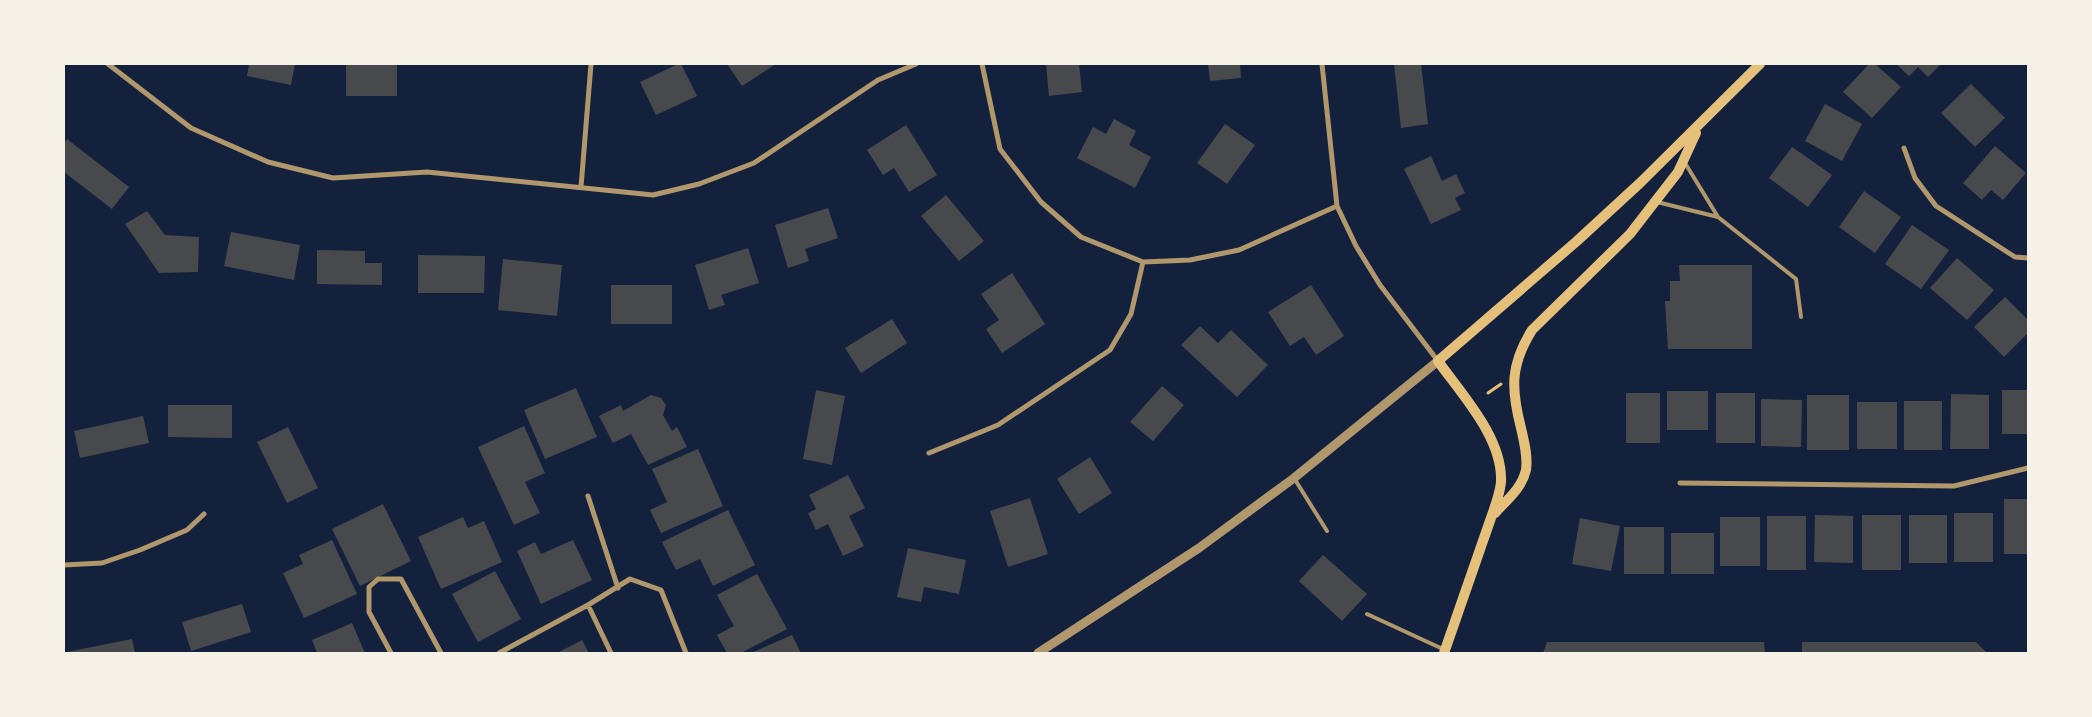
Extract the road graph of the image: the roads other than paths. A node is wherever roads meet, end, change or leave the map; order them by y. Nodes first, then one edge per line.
1 (108, 64) edge
2 (591, 64) edge
3 (916, 64) edge
4 (982, 64) edge
5 (1322, 64) edge
6 (1760, 64) edge
7 (1700, 125) junction
8 (1904, 148) dead end
9 (1683, 160) junction
10 (581, 187) junction
11 (1655, 201) junction
12 (1337, 206) junction
13 (1718, 217) junction
14 (2028, 258) edge
15 (1143, 262) junction
16 (1801, 317) dead end
17 (1438, 361) junction
18 (929, 453) dead end
19 (2028, 468) edge
20 (1294, 478) junction
21 (1680, 483) dead end
22 (588, 496) dead end
23 (204, 514) dead end
24 (1492, 515) junction
25 (1328, 531) dead end
26 (64, 565) edge
27 (618, 588) junction
28 (588, 605) junction
29 (1367, 614) dead end
30 (1445, 652) edge
31 (391, 653) edge
32 (441, 653) edge
33 (499, 653) edge
34 (611, 653) edge
35 (686, 653) edge
36 (1038, 653) edge

1 - 10 street
2 - 10 street
3 - 10 street
4 - 15 street
5 - 12 street
6 - 7 main road
7 - 9 main road
7 - 17 main road
8 - 14 street
9 - 11 main road
9 - 13 lane
11 - 13 lane
11 - 24 main road
12 - 15 street
12 - 17 street
13 - 16 lane
15 - 18 street
17 - 20 street
17 - 24 main road
19 - 21 street
20 - 25 lane
20 - 36 street
22 - 27 street
23 - 26 street
24 - 30 main road
27 - 28 street
27 - 35 street
28 - 33 street
28 - 34 street
29 - 30 lane
31 - 32 street

